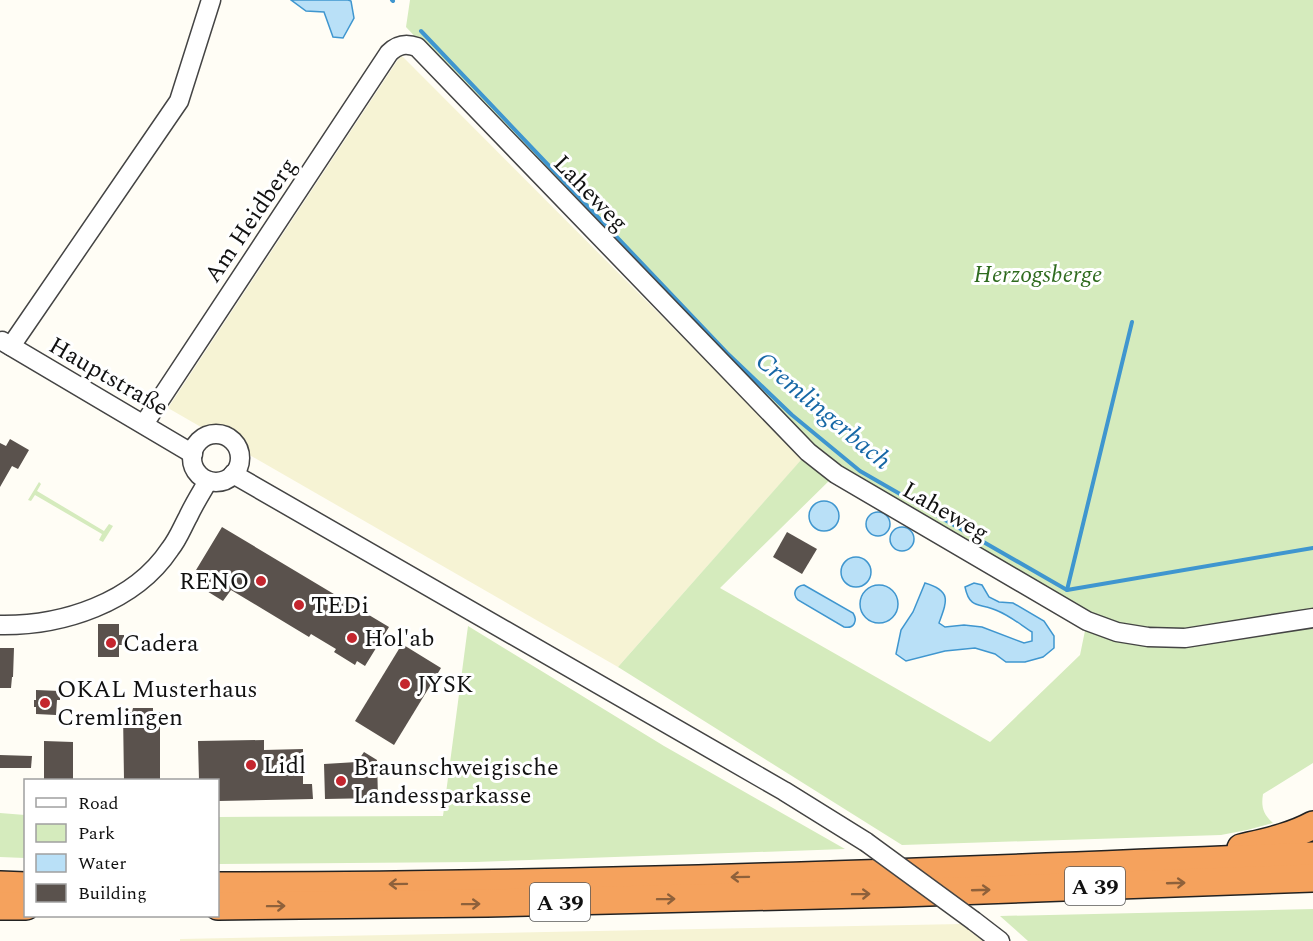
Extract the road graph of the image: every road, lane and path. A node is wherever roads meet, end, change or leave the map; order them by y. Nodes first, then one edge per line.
1 (212, 0) edge
2 (398, 46) joint
3 (5, 343) edge
4 (144, 423) junction
5 (193, 453) junction
6 (233, 474) junction
7 (208, 481) junction
8 (1313, 618) edge
9 (0, 625) edge
10 (1313, 825) edge
11 (1313, 856) edge
12 (1185, 862) junction
13 (1305, 879) edge
14 (0, 885) edge
15 (24, 886) edge
16 (219, 886) edge
17 (0, 906) edge
18 (24, 906) edge
19 (219, 906) edge
20 (1000, 941) edge

1 - 3 street
2 - 4 street, Am Heidberg
2 - 8 street, Laheweg
3 - 4 street, Hauptstraße
4 - 5 street, Hauptstraße
5 - 6 street
5 - 7 street
6 - 7 street
6 - 20 street, bridge
7 - 9 street
10 - 12 highway
11 - 12 highway, A 39
12 -> 16 highway, A 39
19 -> 13 highway, A 39
14 - 15 highway
17 - 18 highway

